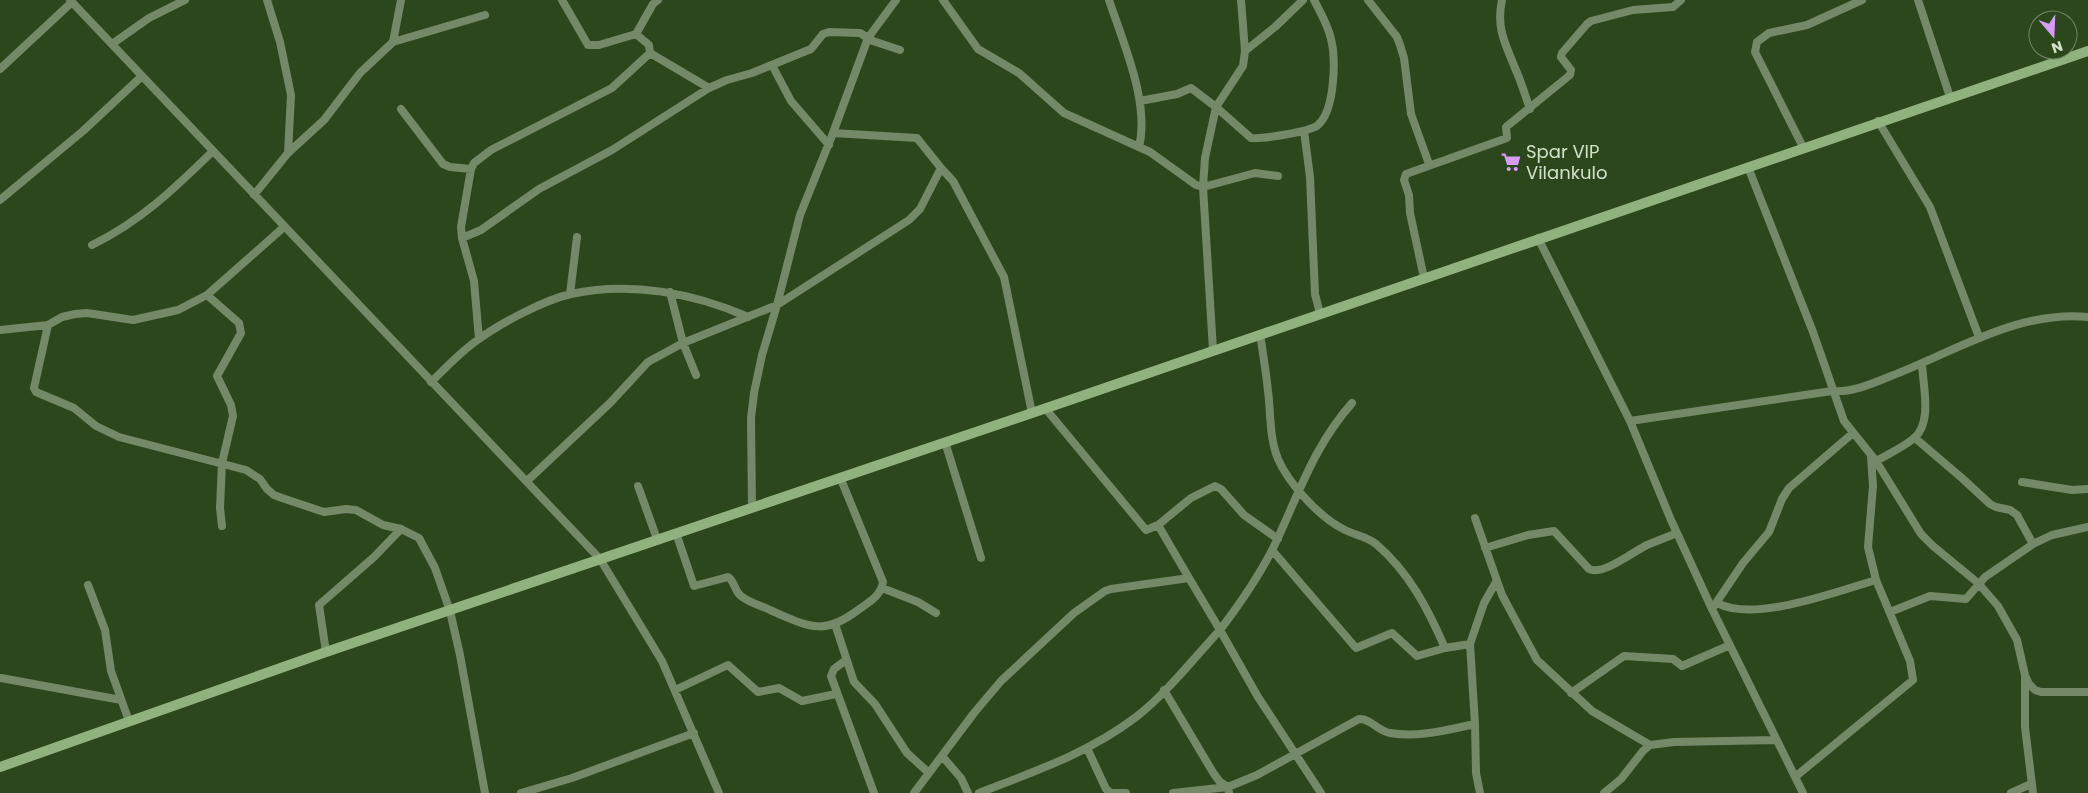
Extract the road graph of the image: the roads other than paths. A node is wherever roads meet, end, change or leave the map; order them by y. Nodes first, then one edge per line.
1 (185, 0) edge
2 (267, 0) edge
3 (401, 0) edge
4 (562, 0) edge
5 (896, 0) edge
6 (943, 0) edge
7 (1109, 0) edge
8 (1241, 0) edge
9 (1303, 0) edge
10 (1314, 0) edge
11 (1368, 0) edge
12 (1502, 0) edge
13 (1644, 0) edge
14 (1682, 0) edge
15 (1862, 0) edge
16 (1918, 0) edge
17 (71, 1) edge
18 (654, 1) edge
19 (1647, 9) junction
20 (485, 15) dead end
21 (636, 34) junction
22 (868, 38) junction
23 (393, 42) junction
24 (112, 44) junction
25 (900, 50) dead end
26 (1245, 51) junction
27 (2088, 51) edge
28 (650, 54) junction
29 (772, 65) junction
30 (0, 69) edge
31 (142, 76) junction
32 (709, 88) junction
33 (1950, 97) junction
34 (1140, 101) junction
35 (1216, 107) junction
36 (401, 109) dead end
37 (1530, 109) junction
38 (1878, 121) junction
39 (1304, 131) junction
40 (833, 133) junction
41 (829, 145) junction
42 (1139, 147) junction
43 (1803, 147) junction
44 (212, 151) junction
45 (288, 152) junction
46 (1429, 164) junction
47 (1748, 167) junction
48 (941, 168) junction
49 (471, 169) junction
50 (1278, 176) dead end
51 (1203, 187) junction
52 (254, 195) junction
53 (0, 200) edge
54 (284, 227) junction
55 (577, 237) dead end
56 (462, 238) junction
57 (1538, 238) junction
58 (92, 245) dead end
59 (1424, 278) junction
60 (670, 292) junction
61 (570, 294) junction
62 (207, 295) junction
63 (777, 305) junction
64 (1320, 314) junction
65 (748, 317) junction
66 (2088, 317) edge
67 (48, 326) junction
68 (0, 330) edge
69 (1260, 334) junction
70 (1979, 337) junction
71 (479, 339) junction
72 (682, 343) junction
73 (1213, 350) junction
74 (1922, 364) junction
75 (696, 375) dead end
76 (430, 382) junction
77 (1832, 391) junction
78 (1352, 403) dead end
79 (1045, 408) junction
80 (1032, 412) junction
81 (1630, 421) junction
82 (1853, 433) junction
83 (1914, 438) junction
84 (945, 442) junction
85 (1874, 458) junction
86 (222, 464) junction
87 (840, 477) junction
88 (527, 481) junction
89 (2022, 482) dead end
90 (638, 486) dead end
91 (2088, 489) edge
92 (1297, 491) junction
93 (752, 507) junction
94 (1475, 518) dead end
95 (1158, 525) junction
96 (222, 526) dead end
97 (2088, 527) edge
98 (401, 529) junction
99 (676, 533) junction
100 (1678, 533) junction
101 (657, 539) junction
102 (1278, 539) junction
103 (2033, 544) junction
104 (1486, 548) junction
105 (1272, 550) junction
106 (981, 558) dead end
107 (600, 559) junction
108 (1189, 578) junction
109 (1876, 580) junction
110 (1496, 582) junction
111 (1978, 583) junction
112 (88, 585) dead end
113 (882, 588) junction
114 (1715, 606) junction
115 (450, 611) junction
116 (1890, 612) junction
117 (936, 613) dead end
118 (835, 624) junction
119 (1220, 630) junction
120 (1470, 644) junction
121 (1730, 645) junction
122 (1445, 648) junction
123 (326, 652) junction
124 (846, 660) junction
125 (2025, 675) junction
126 (0, 679) edge
127 (675, 690) junction
128 (1164, 690) junction
129 (2088, 692) edge
130 (1571, 693) junction
131 (836, 694) junction
132 (121, 700) junction
133 (129, 721) junction
134 (1475, 724) junction
135 (694, 733) junction
136 (1776, 740) junction
137 (1650, 745) junction
138 (1086, 748) junction
139 (1294, 753) junction
140 (942, 756) junction
141 (0, 767) edge
142 (929, 773) junction
143 (1795, 777) junction
144 (2031, 784) junction
145 (1228, 790) edge
146 (485, 793) edge
147 (521, 793) edge
148 (719, 793) edge
149 (874, 793) edge
150 (914, 793) edge
151 (968, 793) edge
152 (979, 793) edge
153 (1126, 793) edge
154 (1173, 793) edge
155 (1321, 793) edge
156 (1480, 793) edge
157 (1604, 793) edge
158 (1804, 793) edge
159 (2010, 793) edge
160 (2033, 793) edge

1 - 24 street
2 - 45 street
3 - 23 street
4 - 21 street
5 - 22 street
6 - 42 street
7 - 34 street
8 - 26 street
9 - 26 street
10 - 39 street
11 - 46 street
12 - 37 street
13 - 19 street
14 - 19 street
15 - 43 street
16 - 33 street
17 - 24 street
17 - 30 street
18 - 21 street
19 - 37 street
20 - 23 street
21 - 28 street
22 - 25 street
22 - 29 street
22 - 40 street
23 - 45 street
24 - 31 street
26 - 35 street
27 - 33 main road
28 - 32 street
28 - 49 street
29 - 32 street
29 - 41 street
31 - 44 street
31 - 53 street
32 - 56 street
33 - 38 main road
34 - 35 street
34 - 42 street
35 - 39 street
35 - 51 street
36 - 49 street
37 - 46 street
38 - 43 main road
38 - 70 street
39 - 64 street
40 - 41 street
40 - 48 street
41 - 63 street
42 - 51 street
43 - 47 main road
44 - 52 street
44 - 58 street
45 - 52 street
46 - 59 street
47 - 57 main road
47 - 77 street
48 - 63 street
48 - 80 street
49 - 56 street
50 - 51 street
51 - 73 street
52 - 54 street
54 - 62 street
54 - 76 street
55 - 61 street
56 - 71 street
57 - 59 main road
57 - 81 street
59 - 64 main road
60 - 61 street
60 - 65 street
60 - 72 street
61 - 71 street
62 - 67 street
62 - 86 street
63 - 65 street
63 - 93 street
64 - 69 main road
65 - 72 street
66 - 70 street
67 - 68 street
67 - 86 street
69 - 73 main road
69 - 92 street
70 - 74 street
71 - 76 street
72 - 75 street
72 - 88 street
73 - 79 main road
74 - 77 street
74 - 83 street
76 - 88 street
77 - 81 street
77 - 82 street
78 - 92 street
79 - 80 main road
79 - 95 street
80 - 84 main road
81 - 100 street
82 - 85 street
82 - 114 street
83 - 85 street
83 - 103 street
84 - 87 main road
84 - 106 street
85 - 109 street
85 - 111 street
86 - 96 street
86 - 98 street
87 - 93 main road
87 - 113 street
88 - 107 street
89 - 91 street
90 - 101 street
92 - 102 street
92 - 122 street
93 - 99 main road
94 - 104 street
95 - 102 street
95 - 108 street
97 - 103 street
98 - 115 street
98 - 123 street
99 - 101 main road
99 - 118 street
100 - 104 street
100 - 114 street
101 - 107 main road
102 - 105 street
103 - 111 street
104 - 110 street
105 - 119 street
105 - 122 street
107 - 115 main road
107 - 127 street
108 - 119 street
108 - 140 street
109 - 114 street
109 - 116 street
110 - 120 street
110 - 130 street
111 - 116 street
111 - 125 street
112 - 132 street
113 - 117 street
113 - 118 street
114 - 121 street
115 - 123 main road
115 - 146 street
116 - 143 street
118 - 124 street
119 - 128 street
119 - 139 street
120 - 122 street
120 - 134 street
121 - 130 street
121 - 136 street
123 - 133 main road
124 - 131 street
124 - 142 street
125 - 129 street
125 - 144 street
126 - 132 street
127 - 131 street
127 - 135 street
128 - 138 street
128 - 145 street
130 - 137 street
131 - 149 street
132 - 133 street
133 - 141 main road
134 - 139 street
134 - 156 street
135 - 147 street
135 - 148 street
136 - 137 street
136 - 143 street
137 - 157 street
138 - 152 street
138 - 153 street
139 - 145 street
139 - 155 street
140 - 142 street
140 - 151 street
142 - 150 street
143 - 158 street
144 - 159 street
144 - 160 street
145 - 154 street

